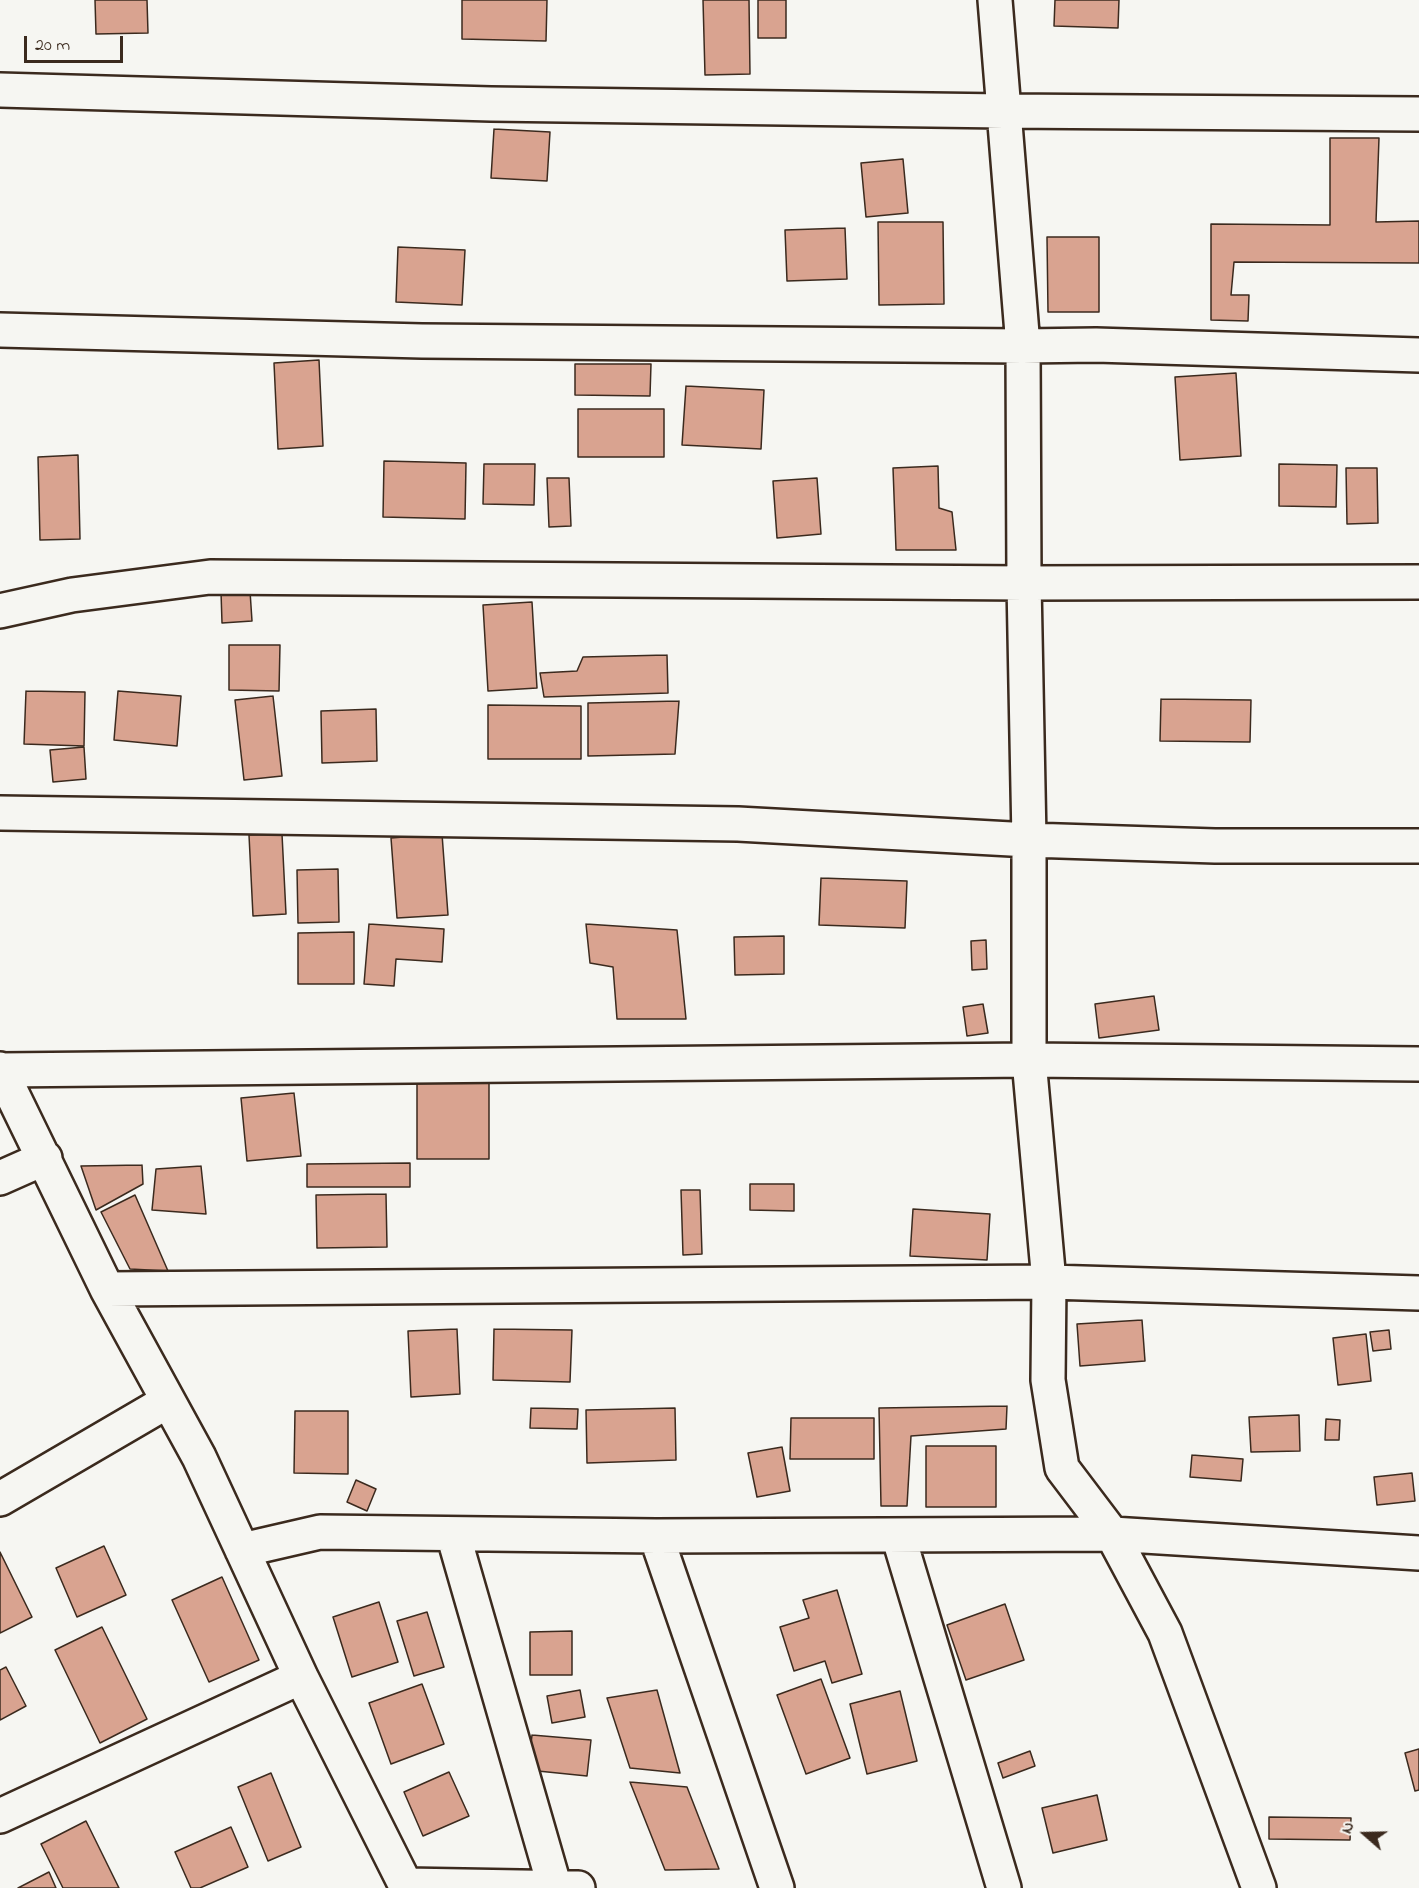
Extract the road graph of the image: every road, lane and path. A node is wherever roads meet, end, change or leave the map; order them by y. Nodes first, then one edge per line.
1 (995, 0) edge
2 (0, 90) edge
3 (1004, 111) junction
4 (1419, 114) edge
5 (0, 330) edge
6 (1023, 346) junction
7 (1419, 355) edge
8 (1419, 582) edge
9 (1024, 583) junction
10 (0, 611) edge
11 (0, 813) edge
12 (1029, 840) junction
13 (1419, 846) edge
14 (1029, 1060) junction
15 (1419, 1064) edge
16 (0, 1069) edge
17 (45, 1158) junction
18 (0, 1178) edge
19 (1049, 1282) junction
20 (107, 1288) junction
21 (1419, 1293) edge
22 (168, 1401) junction
23 (0, 1499) edge
24 (453, 1534) junction
25 (1112, 1534) junction
26 (898, 1535) junction
27 (656, 1536) junction
28 (242, 1550) junction
29 (1417, 1561) edge
30 (301, 1677) junction
31 (0, 1816) edge
32 (407, 1887) edge
33 (555, 1888) edge
34 (578, 1888) edge
35 (777, 1888) edge
36 (1004, 1888) edge
37 (1259, 1888) edge

1 - 3 street
2 - 3 street
3 - 4 street
3 - 6 street
5 - 6 street
6 - 7 street
6 - 9 street
8 - 9 street
9 - 10 street
9 - 12 street
11 - 12 street
12 - 13 street
12 - 14 street
14 - 15 street
14 - 16 street
14 - 19 street
16 - 17 street
17 - 18 street
17 - 20 street
19 - 20 street
19 - 21 street
19 - 25 street
20 - 22 street
22 - 23 street
22 - 28 street
24 - 27 street
24 - 28 street
24 - 33 street
25 - 26 street
25 - 29 street
25 - 37 street
26 - 27 street
26 - 36 street
27 - 35 street
28 - 30 street
30 - 31 street
30 - 32 street
32 - 33 street
33 - 34 street

